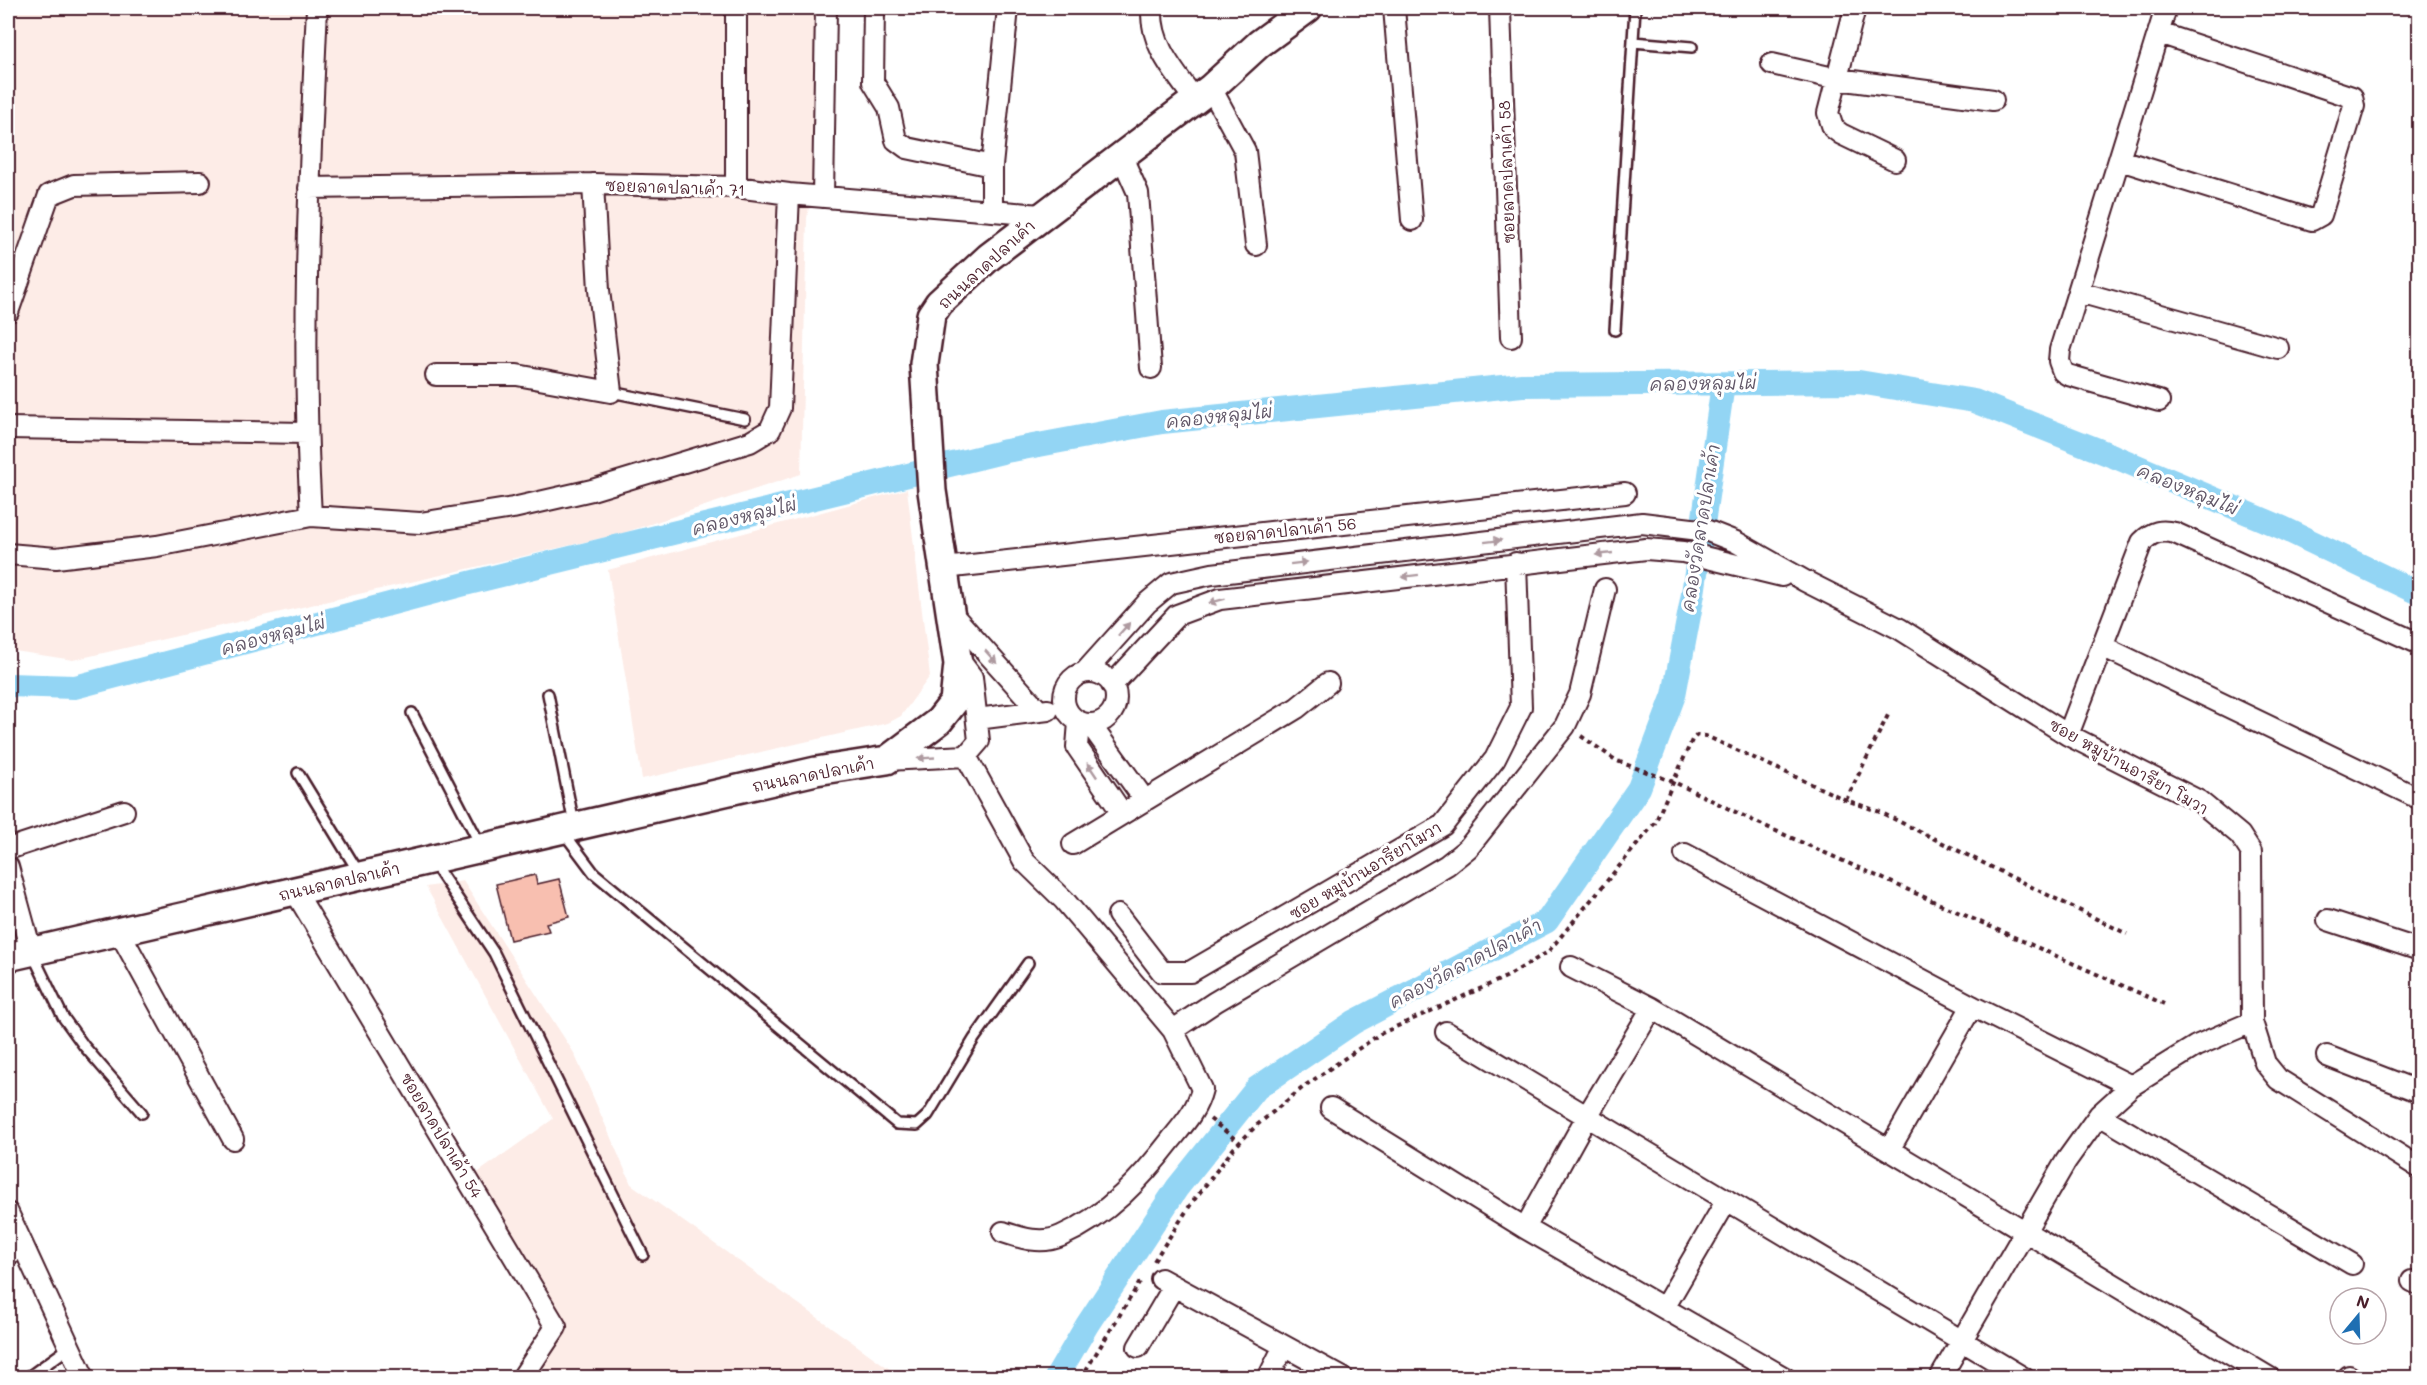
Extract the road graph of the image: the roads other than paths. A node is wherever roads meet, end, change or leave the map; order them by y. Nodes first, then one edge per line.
1 (317, 8) edge
2 (735, 8) edge
3 (826, 8) edge
4 (874, 8) edge
5 (1008, 8) edge
6 (1152, 8) edge
7 (1308, 8) edge
8 (1394, 8) edge
9 (1500, 8) edge
10 (1635, 8) edge
11 (1855, 8) edge
12 (2166, 8) edge
13 (2159, 33) junction
14 (1633, 42) junction
15 (1692, 47) dead end
16 (1772, 64) dead end
17 (1838, 79) junction
18 (1203, 94) junction
19 (1993, 100) dead end
20 (1120, 155) junction
21 (1894, 160) dead end
22 (2120, 160) junction
23 (992, 166) junction
24 (200, 182) dead end
25 (593, 184) junction
26 (736, 187) junction
27 (309, 188) junction
28 (789, 194) junction
29 (823, 197) junction
30 (992, 209) junction
31 (1040, 215) junction
32 (1412, 220) dead end
33 (1256, 245) dead end
34 (2079, 292) junction
35 (8, 312) edge
36 (1615, 330) dead end
37 (1511, 337) dead end
38 (2278, 348) dead end
39 (1151, 368) dead end
40 (436, 375) dead end
41 (611, 392) junction
42 (2159, 401) dead end
43 (745, 419) dead end
44 (8, 429) edge
45 (306, 433) junction
46 (1625, 493) dead end
47 (311, 516) junction
48 (8, 554) edge
49 (1516, 563) junction
50 (944, 568) junction
51 (1805, 581) junction
52 (1605, 589) dead end
53 (951, 614) junction
54 (2420, 644) edge
55 (2102, 646) junction
56 (957, 657) junction
57 (1085, 672) junction
58 (1328, 683) dead end
59 (1112, 685) junction
60 (548, 694) dead end
61 (1039, 711) junction
62 (412, 713) dead end
63 (1078, 718) junction
64 (977, 719) junction
65 (2068, 735) junction
66 (966, 756) junction
67 (887, 760) junction
68 (298, 773) dead end
69 (2420, 799) edge
70 (1144, 800) junction
71 (124, 811) dead end
72 (1122, 813) junction
73 (569, 829) junction
74 (1073, 844) dead end
75 (8, 849) edge
76 (483, 849) junction
77 (1685, 855) dead end
78 (432, 860) junction
79 (8, 867) edge
80 (361, 876) junction
81 (295, 891) junction
82 (1118, 915) dead end
83 (2328, 920) dead end
84 (119, 931) junction
85 (2420, 950) edge
86 (20, 954) edge
87 (1028, 963) dead end
88 (1571, 968) dead end
89 (1972, 1006) junction
90 (1652, 1008) junction
91 (2252, 1022) junction
92 (1173, 1030) junction
93 (1446, 1032) dead end
94 (2327, 1056) dead end
95 (2131, 1086) junction
96 (2420, 1092) edge
97 (1331, 1108) dead end
98 (142, 1113) dead end
99 (2099, 1115) junction
100 (1586, 1118) junction
101 (232, 1139) dead end
102 (1889, 1150) junction
103 (2420, 1168) edge
104 (1727, 1200) junction
105 (8, 1213) edge
106 (1525, 1228) junction
107 (2025, 1230) junction
108 (1003, 1232) dead end
109 (26, 1251) junction
110 (643, 1255) dead end
111 (8, 1260) edge
112 (2352, 1264) dead end
113 (1664, 1308) junction
114 (1962, 1340) junction
115 (1284, 1346) junction
116 (70, 1347) junction
117 (1138, 1347) dead end
118 (27, 1377) edge
119 (84, 1377) edge
120 (522, 1377) edge
121 (1268, 1377) edge
122 (1343, 1377) edge
123 (1785, 1377) edge
124 (1940, 1377) edge
125 (2024, 1377) edge
126 (2270, 1377) edge

1 - 27 street
2 - 26 street
3 - 29 street
4 - 23 street
5 - 23 street
6 - 18 street
7 - 18 main road, ถนนลาดปลาเค้า
8 - 32 street
9 - 37 street, ซอยลาดปลาเค้า 58
10 - 14 lane
11 - 17 street
12 - 13 street
13 - 22 street
13 - 22 street
14 - 15 lane
14 - 36 lane
16 - 17 street
17 - 19 street
17 - 21 street
18 - 20 main road, ถนนลาดปลาเค้า
18 - 33 street
20 - 31 main road, ถนนลาดปลาเค้า
20 - 39 street
22 - 34 street
23 - 30 street
24 - 35 street
25 - 26 street, ซอยลาดปลาเค้า 71
25 - 27 street, ซอยลาดปลาเค้า 71
25 - 41 street
26 - 28 street, ซอยลาดปลาเค้า 71
27 - 45 street
28 - 29 street, ซอยลาดปลาเค้า 71
28 - 47 street
29 - 30 street, ซอยลาดปลาเค้า 71
30 - 31 street, ซอยลาดปลาเค้า 71
31 - 50 main road, ถนนลาดปลาเค้า
34 - 38 street
34 - 42 street
40 - 41 street
41 - 43 lane
44 - 45 street
45 - 47 street
46 - 50 street, ซอยลาดปลาเค้า 56
47 - 48 street
51 -> 49 street
49 -> 59 street
49 - 82 street, ซอย หมูบ้านอารียาโมวา
50 - 53 main road, ถนนลาดปลาเค้า
57 -> 51 street
51 - 65 street, ซอย หมูบ้านอารียา โมวา
52 - 92 street
53 - 56 main road, ถนนลาดปลาเค้า
53 -> 61 street
54 - 55 street
55 - 65 street
55 - 69 street
56 - 64 street
56 - 67 main road, ถนนลาดปลาเค้า
57 - 59 street
57 - 63 street
58 - 70 street
59 - 63 street
60 - 73 lane
61 - 63 street
61 - 64 street
62 - 76 lane
63 - 70 street
72 -> 63 street
64 - 66 street
65 - 91 street, ซอย หมูบ้านอารียา โมวา
66 -> 67 street
66 - 92 street
67 - 73 main road, ถนนลาดปลาเค้า
68 - 80 lane
70 - 72 street
71 - 75 street
72 - 74 street
73 - 76 main road, ถนนลาดปลาเค้า
73 - 87 lane
76 - 78 main road, ถนนลาดปลาเค้า
77 - 89 street
78 - 80 main road, ถนนลาดปลาเค้า
78 - 110 lane
79 - 86 street
80 - 81 main road, ถนนลาดปลาเค้า
81 - 84 main road, ถนนลาดปลาเค้า
81 - 120 street, ซอยลาดปลาเค้า 54
83 - 85 street
84 - 86 main road, ถนนลาดปลาเค้า
84 - 101 street
86 - 98 lane
88 - 90 street
89 - 95 street
89 - 102 street
90 - 100 street
90 - 102 street
91 - 95 street
91 - 103 street, ซอย หมูบ้านอารียา โมวา
92 - 108 street
93 - 100 street
94 - 96 street
95 - 99 street
97 - 106 street
99 - 107 street
99 - 112 street
100 - 104 street
100 - 106 street
102 - 107 street
104 - 113 street
104 - 114 street
105 - 109 street
106 - 113 street
107 - 114 street
107 - 126 street
109 - 111 lane
109 - 116 street
113 - 123 street
114 - 124 street
114 - 125 street
115 - 117 street
115 - 121 street
115 - 122 street
116 - 118 lane
116 - 119 street

